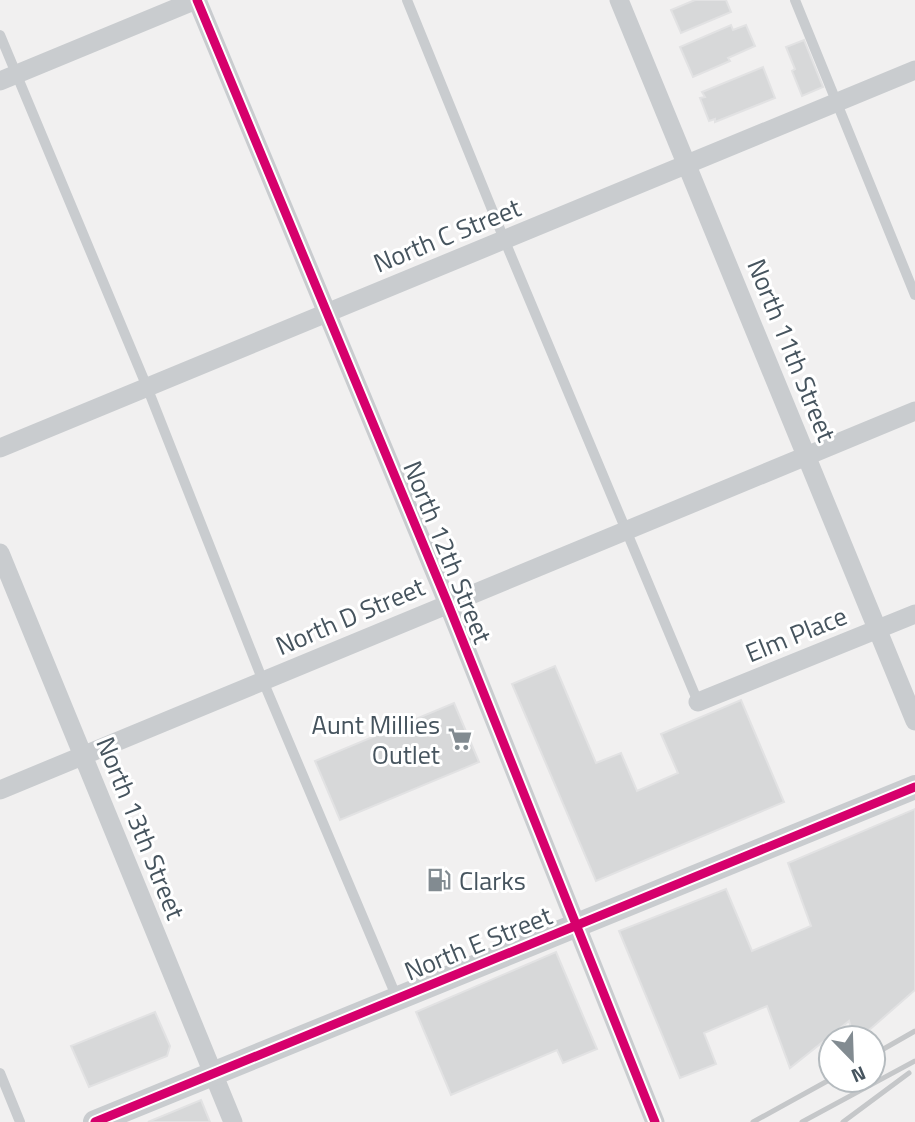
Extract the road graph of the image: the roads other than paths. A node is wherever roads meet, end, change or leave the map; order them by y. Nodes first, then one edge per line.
1 (197, 0) edge
2 (407, 0) edge
3 (619, 0) edge
4 (795, 0) edge
5 (0, 35) edge
6 (915, 70) edge
7 (8, 78) edge
8 (837, 102) junction
9 (686, 164) junction
10 (504, 239) junction
11 (915, 295) edge
12 (327, 313) junction
13 (147, 387) junction
14 (915, 411) edge
15 (0, 448) edge
16 (807, 456) junction
17 (625, 531) junction
18 (0, 553) edge
19 (448, 604) junction
20 (915, 614) edge
21 (879, 629) junction
22 (264, 681) junction
23 (698, 702) joint
24 (915, 721) edge
25 (83, 755) junction
26 (915, 787) edge
27 (0, 790) edge
28 (576, 925) junction
29 (397, 999) junction
30 (0, 1073) edge
31 (213, 1074) junction
32 (20, 1122) edge
33 (95, 1122) edge
34 (233, 1122) edge
35 (655, 1122) edge

1 - 7 street
1 - 12 street, North 12th Street
2 - 10 lane
3 - 9 street, North 11th Street
4 - 8 lane
5 - 7 lane
6 - 8 street, North C Street
7 - 13 lane
8 - 9 street, North C Street
8 - 11 lane
9 - 10 street, North C Street
9 - 16 street, North 11th Street
10 - 12 street, North C Street
10 - 17 lane
12 - 13 street, North C Street
12 - 19 street, North 12th Street
13 - 15 street, North C Street
13 - 22 lane
14 - 16 street, North D Street
16 - 17 street, North D Street
16 - 21 street, North 11th Street
17 - 19 street, North D Street
17 - 23 lane
18 - 25 street, North 13th Street
19 - 22 street, North D Street
19 - 28 street, North 12th Street
20 - 21 street, Elm Place
21 - 23 street, Elm Place
21 - 24 street, North 11th Street
22 - 25 street, North D Street
22 - 29 lane
25 - 27 street, North D Street
25 - 31 street, North 13th Street
26 - 28 street, North E Street
28 - 29 street, North E Street
28 - 35 street, North 12th Street
29 - 31 street, North E Street
30 - 32 lane
31 - 33 street, North E Street
31 - 34 street, North 13th Street

